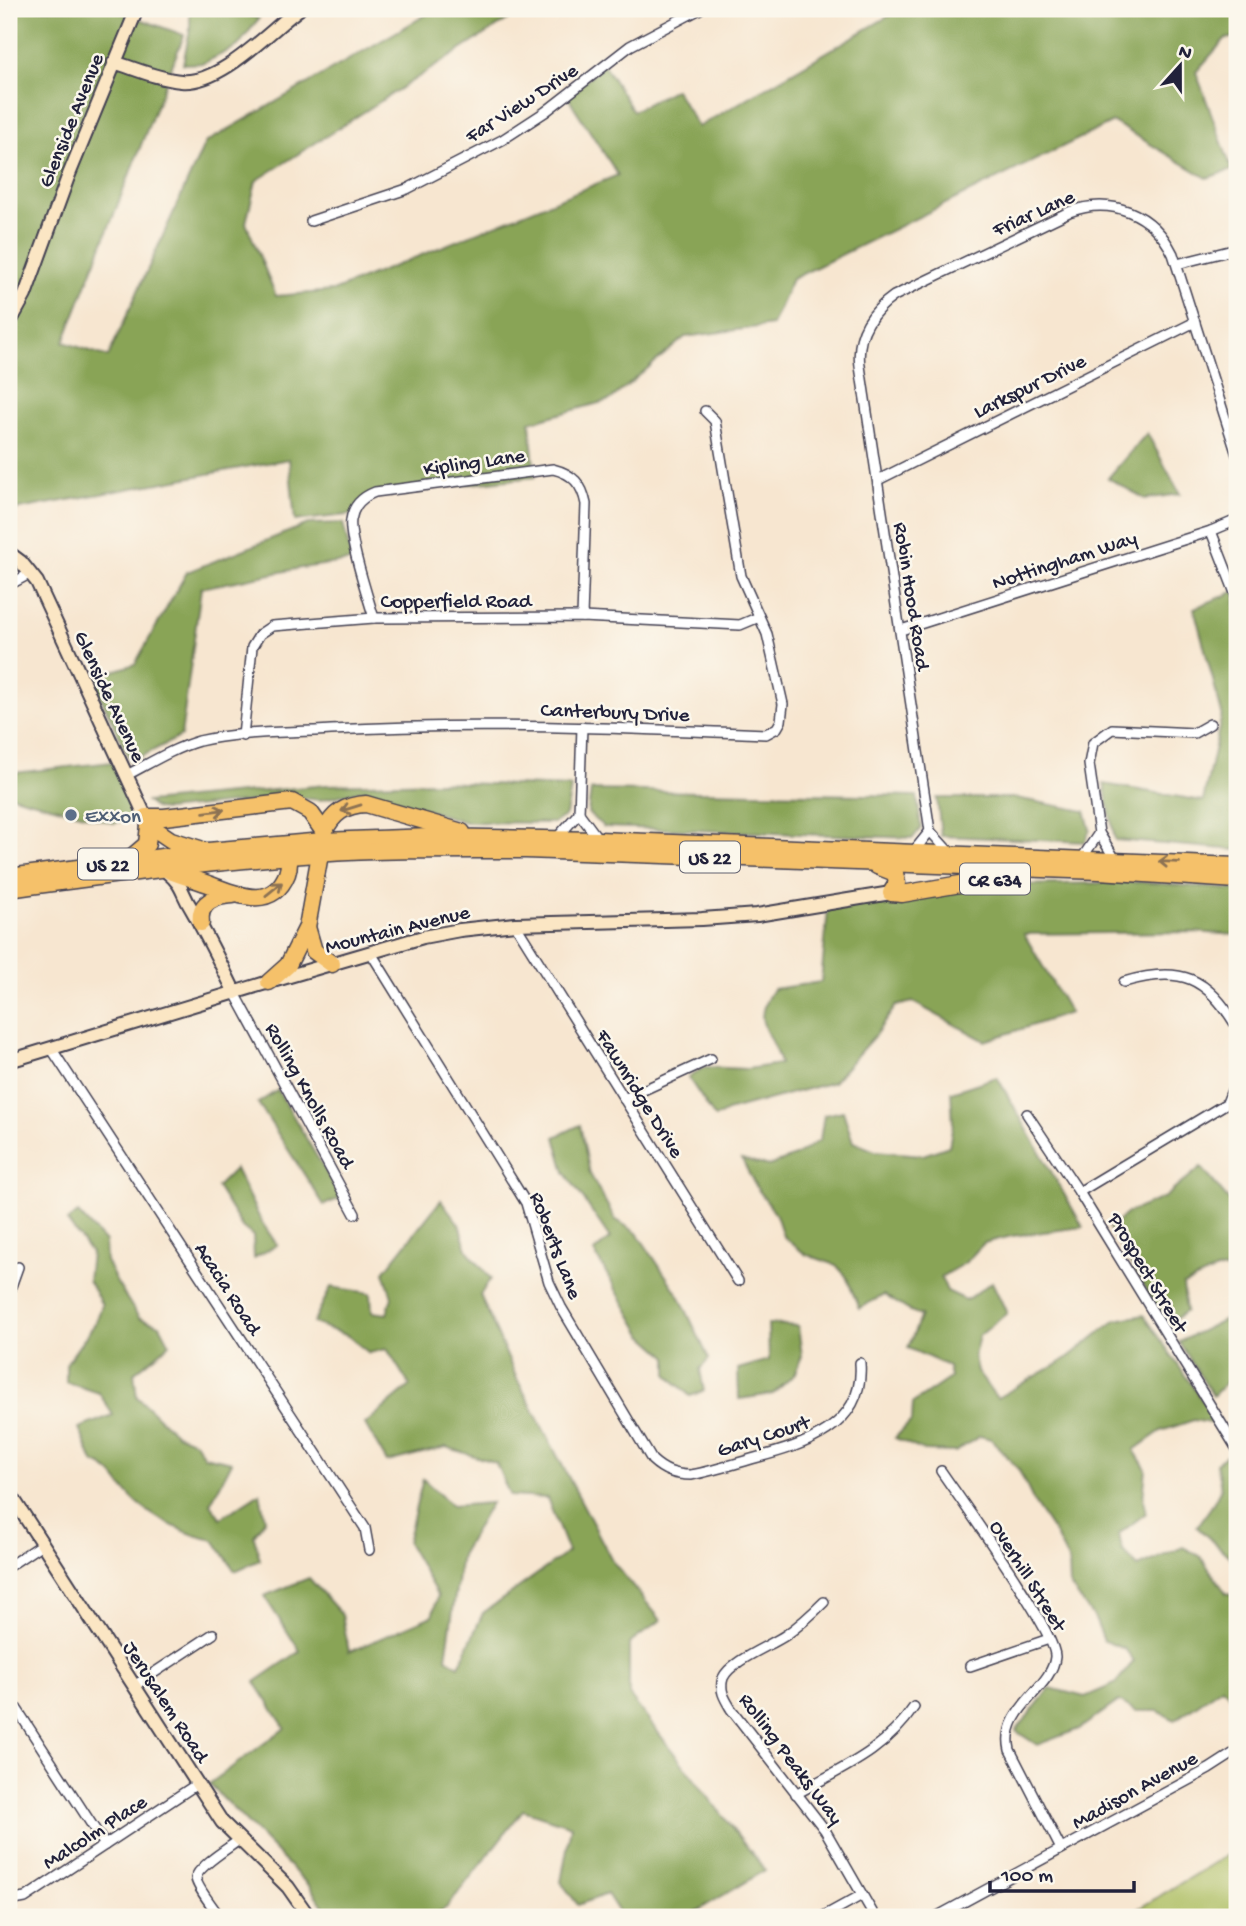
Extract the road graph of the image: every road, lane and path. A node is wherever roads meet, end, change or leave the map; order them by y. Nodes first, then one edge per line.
1 (137, 9) edge
2 (299, 9) edge
3 (700, 9) edge
4 (114, 62) junction
5 (311, 221) dead end
6 (1237, 249) edge
7 (1177, 264) junction
8 (1195, 322) junction
9 (9, 324) edge
10 (860, 366) joint
11 (705, 411) dead end
12 (1237, 455) edge
13 (878, 480) junction
14 (1237, 520) edge
15 (1211, 531) junction
16 (9, 553) edge
17 (31, 573) junction
18 (9, 584) edge
19 (1237, 598) edge
20 (582, 617) junction
21 (759, 617) junction
22 (374, 618) junction
23 (901, 629) junction
24 (1210, 724) dead end
25 (582, 727) junction
26 (243, 736) junction
27 (127, 775) junction
28 (579, 813) junction
29 (148, 821) junction
30 (930, 831) junction
31 (1099, 833) junction
32 (478, 837) junction
33 (556, 839) junction
34 (599, 840) junction
35 (323, 842) junction
36 (275, 845) junction
37 (208, 851) junction
38 (913, 852) junction
39 (950, 853) junction
40 (289, 856) junction
41 (1082, 858) junction
42 (1115, 859) junction
43 (127, 861) junction
44 (868, 863) junction
45 (1237, 866) edge
46 (164, 869) junction
47 (1099, 871) junction
48 (9, 877) edge
49 (1237, 880) edge
50 (9, 890) edge
51 (891, 893) junction
52 (239, 895) junction
53 (201, 923) junction
54 (514, 924) junction
55 (307, 928) junction
56 (371, 953) junction
57 (332, 964) junction
58 (269, 982) junction
59 (1124, 982) dead end
60 (235, 993) junction
61 (1237, 1027) edge
62 (51, 1048) junction
63 (711, 1059) dead end
64 (9, 1061) edge
65 (1237, 1079) edge
66 (624, 1099) junction
67 (1027, 1114) dead end
68 (1079, 1192) junction
69 (355, 1214) dead end
70 (18, 1267) dead end
71 (738, 1280) dead end
72 (9, 1292) edge
73 (860, 1363) dead end
74 (1237, 1449) edge
75 (941, 1471) dead end
76 (672, 1473) joint
77 (9, 1492) edge
78 (42, 1544) junction
79 (369, 1550) dead end
80 (9, 1566) edge
81 (824, 1602) dead end
82 (214, 1634) dead end
83 (1049, 1639) junction
84 (970, 1666) dead end
85 (134, 1686) junction
86 (9, 1698) edge
87 (914, 1707) dead end
88 (1237, 1751) edge
89 (197, 1784) junction
90 (796, 1794) junction
91 (239, 1840) junction
92 (106, 1844) junction
93 (1061, 1849) junction
94 (862, 1895) junction
95 (9, 1901) edge
96 (220, 1917) edge
97 (309, 1917) edge
98 (822, 1917) edge
99 (875, 1917) edge
100 (936, 1917) edge

1 - 4 street, Glenside Avenue
2 - 4 street
3 - 5 street, Far View Drive
4 - 9 street, Glenside Avenue
6 - 7 street
7 - 8 street, Friar Lane
7 - 10 street, Friar Lane
8 - 12 street, Friar Lane
8 - 13 street, Larkspur Drive
10 - 13 street, Robin Hood Road
11 - 21 street, Canterbury Drive
13 - 23 street, Robin Hood Road
14 - 15 street, Nottingham Way
15 - 19 street
15 - 23 street, Nottingham Way
16 - 17 street, Glenside Avenue
17 - 18 street
17 - 27 street, Glenside Avenue
20 - 21 street, Copperfield Road
20 - 22 street, Copperfield Road
20 - 22 street, Kipling Lane
21 - 25 street, Canterbury Drive
22 - 26 street, Copperfield Road
23 - 30 street, Robin Hood Road
24 - 31 street
25 - 26 street, Canterbury Drive
25 - 28 street
26 - 27 street, Canterbury Drive
27 - 29 street, Glenside Avenue
28 - 33 street
28 - 34 street
29 -> 35 highway
29 - 37 highway
29 - 43 highway
30 - 38 street
30 - 39 street
31 - 41 street
31 - 42 street
32 - 33 highway, US 22
32 - 35 highway, US 22
32 -> 35 highway
33 - 34 highway, US 22
34 - 38 highway, US 22
35 - 36 highway, US 22
35 - 40 highway, US 22
35 - 44 highway, US 22
35 - 55 highway
36 - 37 highway, US 22
36 - 40 highway
37 - 43 highway, US 22
38 - 39 highway, US 22
39 - 41 highway, US 22
40 - 46 highway, US 22
52 -> 40 highway
41 - 42 highway, US 22
45 -> 42 highway, US 22
43 - 48 highway, US 22
44 - 47 highway, US 22
44 - 51 highway
46 - 50 highway, US 22
46 - 52 highway
46 - 53 street
47 - 49 highway, US 22
47 - 51 highway, CR 634
51 - 54 street, Mountain Avenue / CR 634
52 - 53 highway
53 - 60 street
54 - 56 street, Mountain Avenue / CR 634
54 - 66 street, Fawnridge Drive
55 - 57 highway
55 - 58 highway
56 - 57 street, Mountain Avenue / CR 634
56 - 76 street, Roberts Lane
57 - 58 street, Mountain Avenue / CR 634
58 - 60 street, Mountain Avenue / CR 634
59 - 61 street
60 - 62 street, Mountain Avenue / CR 634
60 - 69 street, Rolling Knolls Road
62 - 64 street, Mountain Avenue / CR 634
62 - 79 street, Acacia Road
63 - 66 street
65 - 68 street
66 - 71 street, Fawnridge Drive
67 - 68 street, Prospect Street
68 - 74 street, Prospect Street
70 - 72 street
73 - 76 street, Gary Court
75 - 83 street, Overhill Street
77 - 78 street, Jerusalem Road
78 - 80 street
78 - 85 street, Jerusalem Road
81 - 90 street, Rolling Peaks Way
82 - 85 street
83 - 84 street
83 - 93 street, Overhill Street
85 - 89 street, Jerusalem Road
86 - 92 street
87 - 90 street
88 - 93 street, Madison Avenue
89 - 91 street, Jerusalem Road
89 - 92 street, Malcolm Place
90 - 94 street, Rolling Peaks Way
91 - 96 street
91 - 97 street, Jerusalem Road
92 - 95 street, Malcolm Place
93 - 100 street, Madison Avenue
94 - 98 street
94 - 99 street, Rolling Peaks Way

